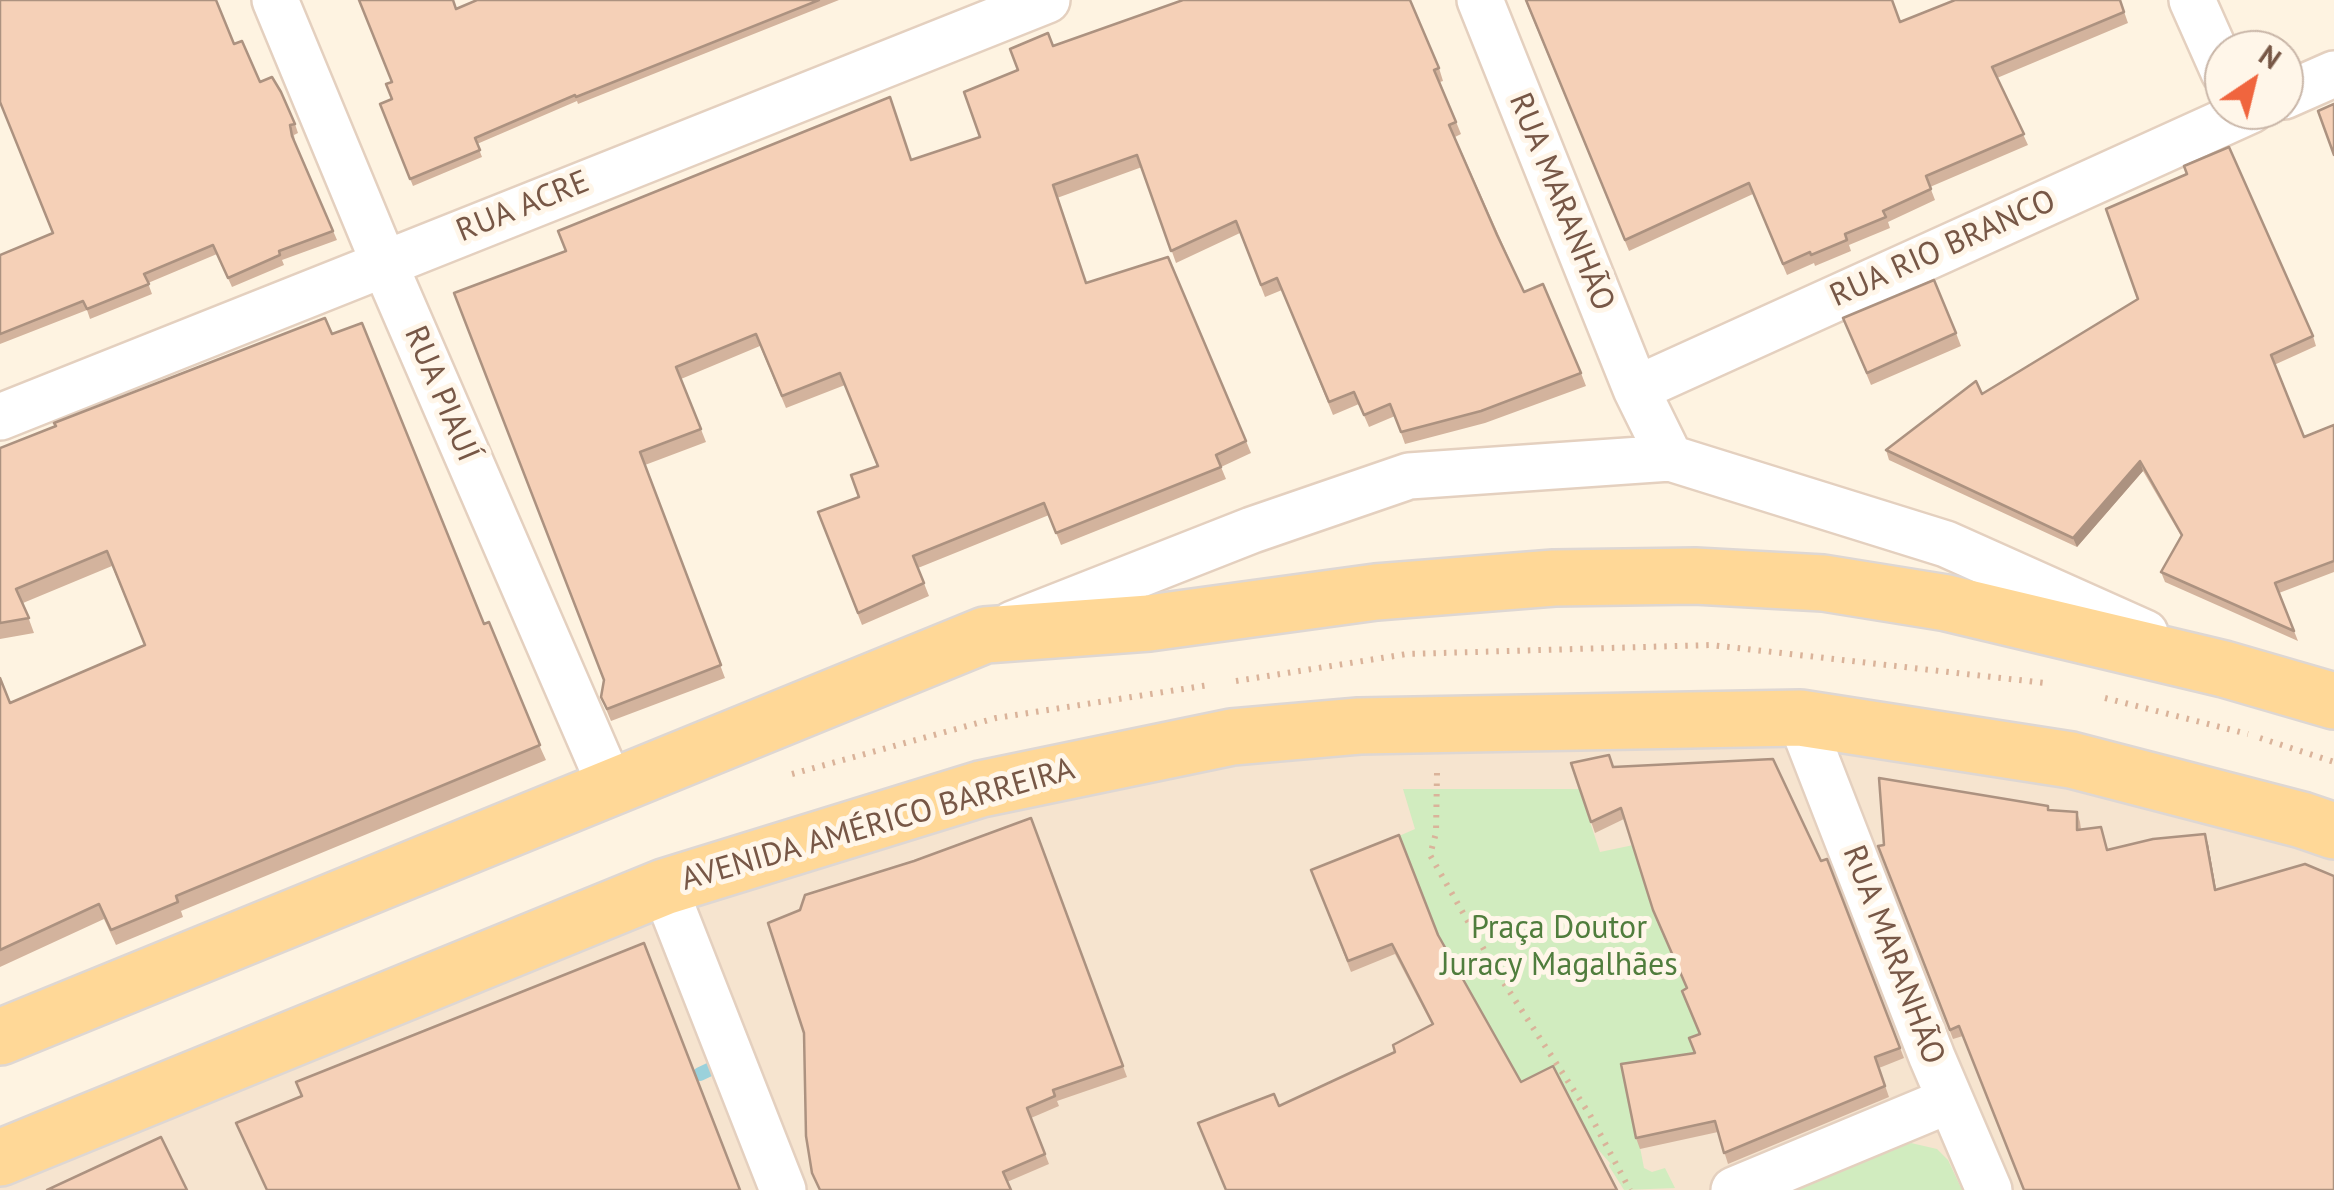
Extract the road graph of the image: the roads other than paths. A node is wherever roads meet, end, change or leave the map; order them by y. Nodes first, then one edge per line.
1 (275, 0) edge
2 (1047, 0) edge
3 (1480, 0) edge
4 (2192, 0) edge
5 (2205, 30) edge
6 (2334, 74) edge
7 (2304, 87) edge
8 (2204, 130) edge
9 (384, 262) junction
10 (1636, 389) junction
11 (0, 416) edge
12 (1670, 458) junction
13 (985, 635) junction
14 (2224, 669) junction
15 (2334, 702) edge
16 (1800, 718) junction
17 (611, 787) junction
18 (2334, 831) edge
19 (664, 887) junction
20 (0, 1038) edge
21 (1950, 1100) junction
22 (0, 1158) edge
23 (783, 1190) edge
24 (1734, 1190) edge
25 (1989, 1190) edge

1 - 9 street, RUA PIAUÍ
2 - 9 street, RUA ACRE
3 - 10 street, RUA MARANHÃO
4 - 5 street
6 - 7 street
8 - 10 street, RUA RIO BRANCO
9 - 11 street, RUA ACRE
9 - 17 street, RUA PIAUÍ
10 - 12 street, RUA MARANHÃO
12 - 13 street
12 - 14 street
13 - 14 main road
13 - 17 main road
14 - 15 main road
16 - 18 main road, AVENIDA AMÉRICO BARREIRA
16 - 19 main road, AVENIDA AMÉRICO BARREIRA
16 - 21 street, RUA MARANHÃO
17 - 20 main road
19 - 22 main road, AVENIDA AMÉRICO BARREIRA
19 - 23 street
21 - 24 street
21 - 25 street, RUA MARANHÃO

